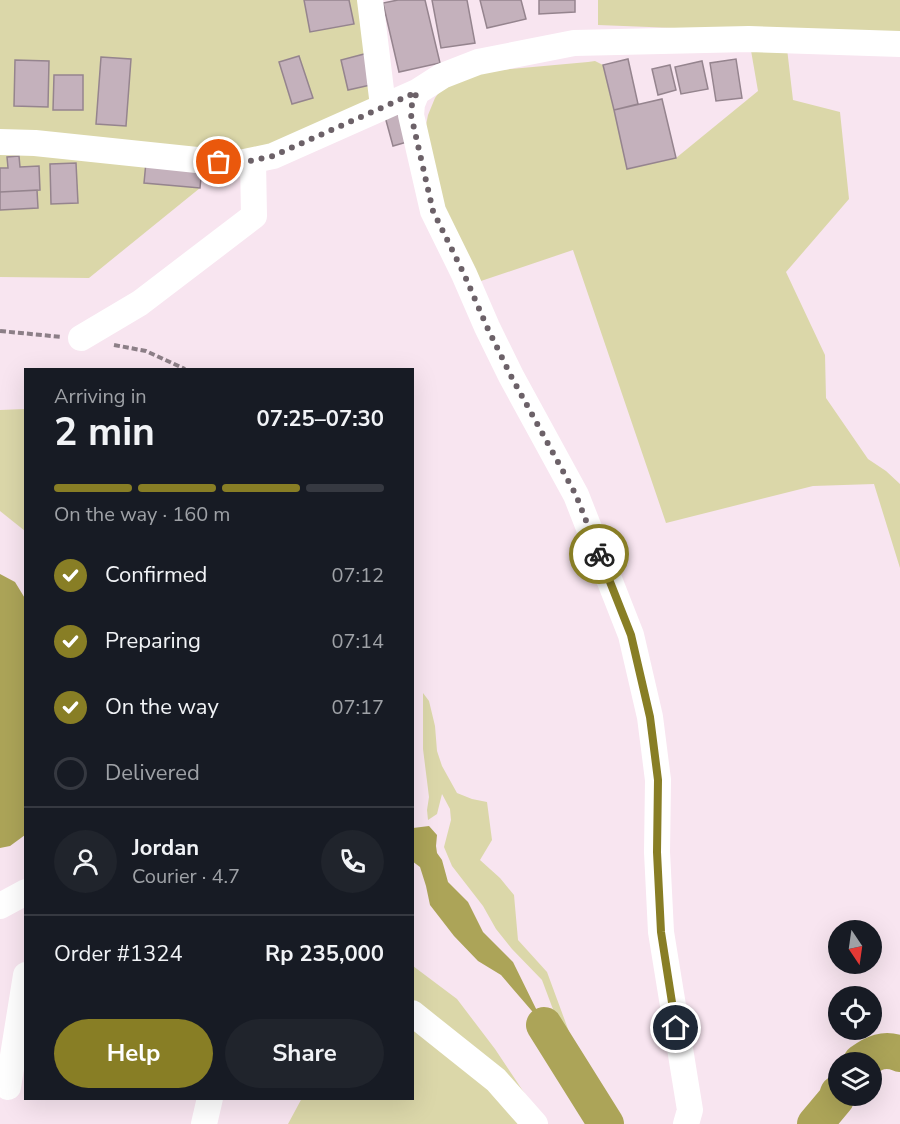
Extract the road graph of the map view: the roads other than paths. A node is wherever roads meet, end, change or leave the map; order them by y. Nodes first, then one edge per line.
1 (370, 0) edge
2 (900, 44) edge
3 (417, 92) junction
4 (383, 106) junction
5 (0, 142) edge
6 (253, 161) junction
7 (81, 338) dead end
8 (24, 893) edge
9 (0, 906) edge
10 (24, 996) edge
11 (414, 1015) edge
12 (21, 1027) edge
13 (8, 1087) dead end
14 (210, 1100) edge
15 (204, 1124) edge
16 (535, 1124) edge
17 (687, 1124) edge

1 - 4 street
2 - 3 street
3 - 4 street
3 - 17 street
4 - 6 street
5 - 6 street
6 - 7 street
8 - 9 street
10 - 12 street
11 - 16 street
12 - 13 street
14 - 15 street

